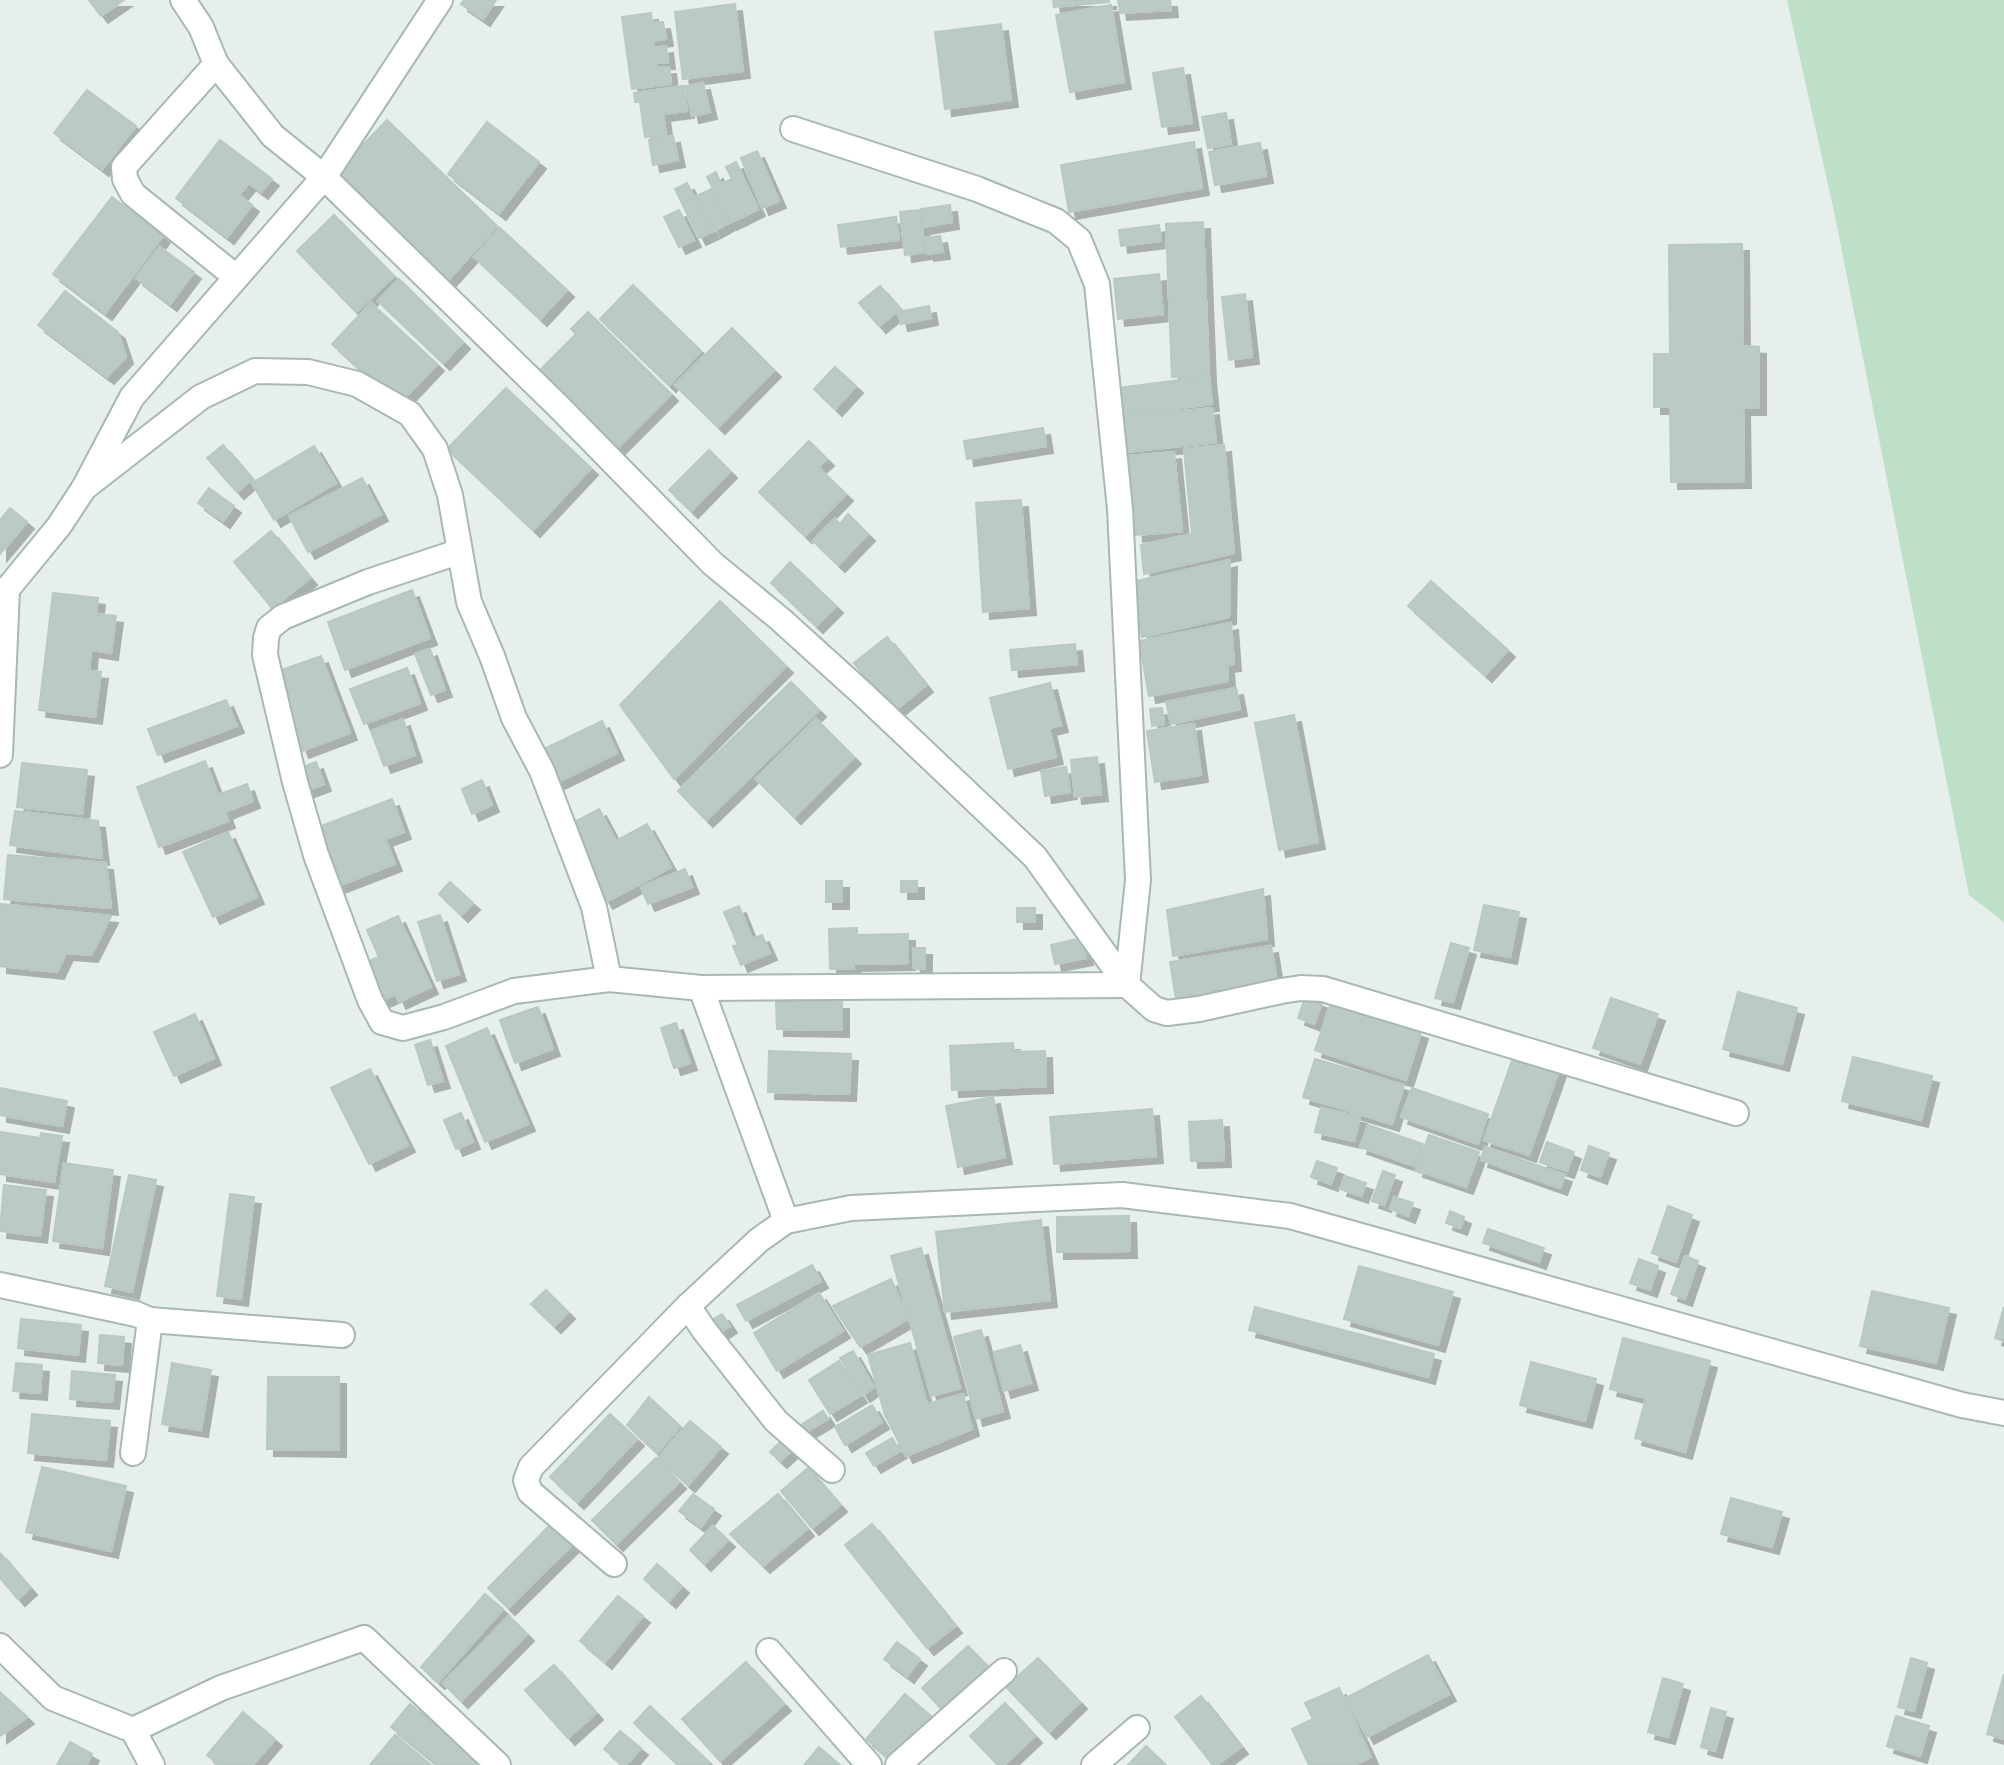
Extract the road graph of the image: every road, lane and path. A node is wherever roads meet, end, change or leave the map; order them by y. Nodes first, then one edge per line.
1 (183, 0) edge
2 (431, 6) edge
3 (216, 64) junction
4 (793, 129) dead end
5 (324, 177) junction
6 (236, 277) junction
7 (84, 488) junction
8 (458, 552) junction
9 (4, 593) edge
10 (0, 755) edge
11 (609, 979) junction
12 (1127, 985) junction
13 (701, 988) junction
14 (1736, 1113) dead end
15 (786, 1221) junction
16 (0, 1285) edge
17 (688, 1306) junction
18 (150, 1320) junction
19 (342, 1335) dead end
20 (2004, 1413) edge
21 (133, 1453) dead end
22 (832, 1470) dead end
23 (614, 1564) dead end
24 (0, 1646) edge
25 (769, 1651) dead end
26 (1004, 1671) dead end
27 (1137, 1728) dead end
28 (133, 1730) junction
29 (152, 1765) edge
30 (498, 1765) edge
31 (869, 1765) edge
32 (898, 1765) edge
33 (1094, 1765) edge

1 - 3 street
2 - 5 street
3 - 5 street
3 - 6 street
4 - 12 street
5 - 6 street
5 - 12 street
6 - 7 street
7 - 8 street
7 - 9 street
8 - 11 street
8 - 11 street
9 - 10 street
11 - 13 street
12 - 13 street
12 - 14 street
13 - 15 street
15 - 17 street
15 - 20 street
16 - 18 street
17 - 22 street
17 - 23 street
18 - 19 street
18 - 21 street
24 - 28 street
25 - 31 street
26 - 32 street
27 - 33 street
28 - 29 street
28 - 30 street

